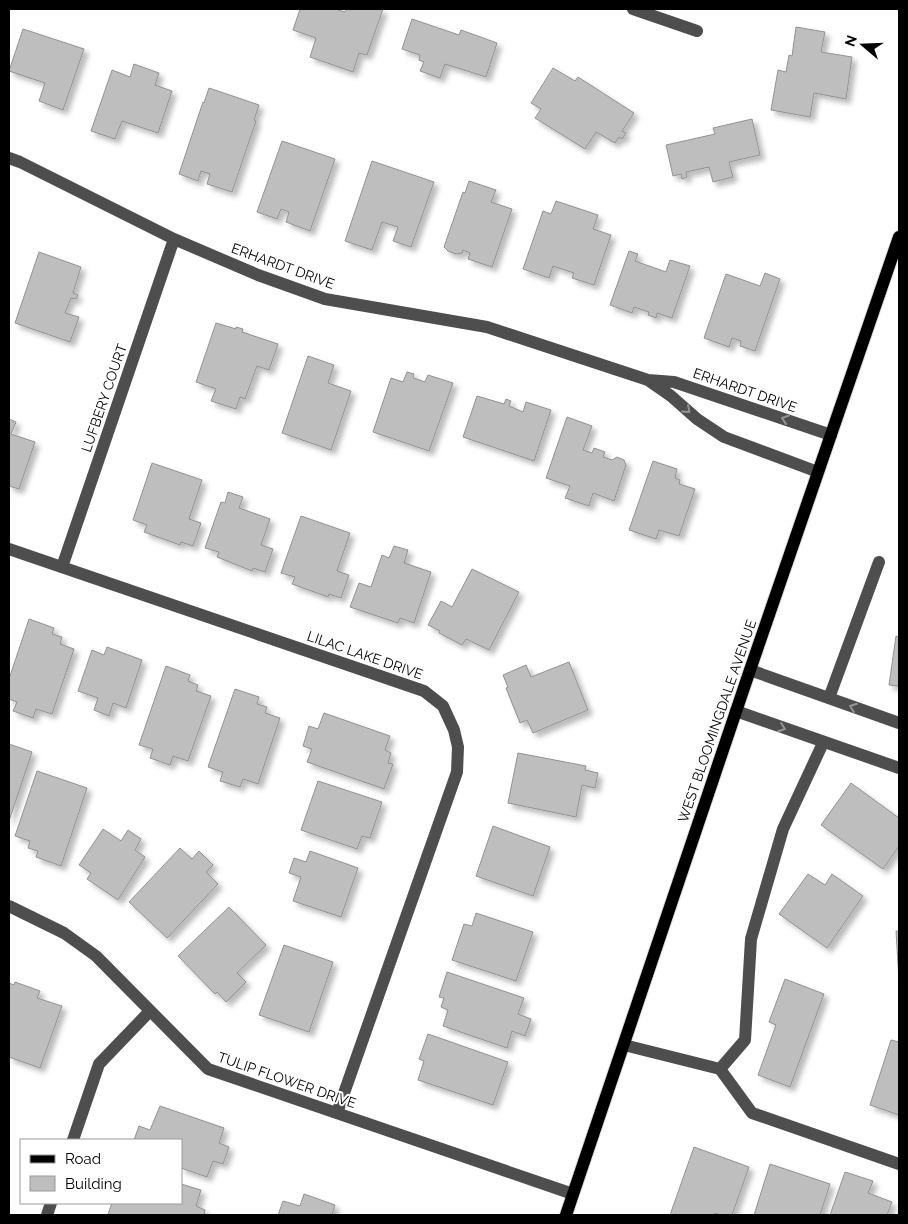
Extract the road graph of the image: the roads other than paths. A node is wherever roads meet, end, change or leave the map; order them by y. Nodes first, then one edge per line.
1 (633, 9) edge
2 (697, 31) dead end
3 (9, 158) edge
4 (899, 237) edge
5 (174, 239) junction
6 (648, 380) junction
7 (831, 435) junction
8 (818, 472) junction
9 (9, 549) edge
10 (879, 562) dead end
11 (62, 567) junction
12 (750, 670) junction
13 (829, 698) junction
14 (736, 711) junction
15 (899, 723) edge
16 (824, 743) junction
17 (899, 768) edge
18 (9, 906) edge
19 (150, 1011) junction
20 (624, 1045) junction
21 (720, 1069) junction
22 (337, 1113) junction
23 (73, 1139) edge
24 (899, 1164) edge
25 (573, 1194) junction
26 (566, 1215) edge

1 - 2 street
3 - 5 street, ERHARDT DRIVE
4 - 7 main road, WEST BLOOMINGDALE AVENUE
5 - 6 street, ERHARDT DRIVE
5 - 11 street, LUFBERY COURT
7 -> 6 street, ERHARDT DRIVE
6 -> 8 street, ERHARDT DRIVE
7 - 8 main road, WEST BLOOMINGDALE AVENUE
8 - 12 main road, WEST BLOOMINGDALE AVENUE
9 - 11 street, LILAC LAKE DRIVE
10 - 13 street
11 - 22 street, LILAC LAKE DRIVE
12 - 13 street
12 - 14 main road, WEST BLOOMINGDALE AVENUE
15 -> 13 street
14 -> 16 street
14 - 20 main road, WEST BLOOMINGDALE AVENUE
16 - 17 street
16 - 21 street
18 - 19 street, TULIP FLOWER DRIVE
19 - 22 street, TULIP FLOWER DRIVE
19 - 23 street
20 - 21 street
20 - 25 main road, WEST BLOOMINGDALE AVENUE
21 - 24 street
22 - 25 street, TULIP FLOWER DRIVE
25 - 26 main road, WEST BLOOMINGDALE AVENUE

